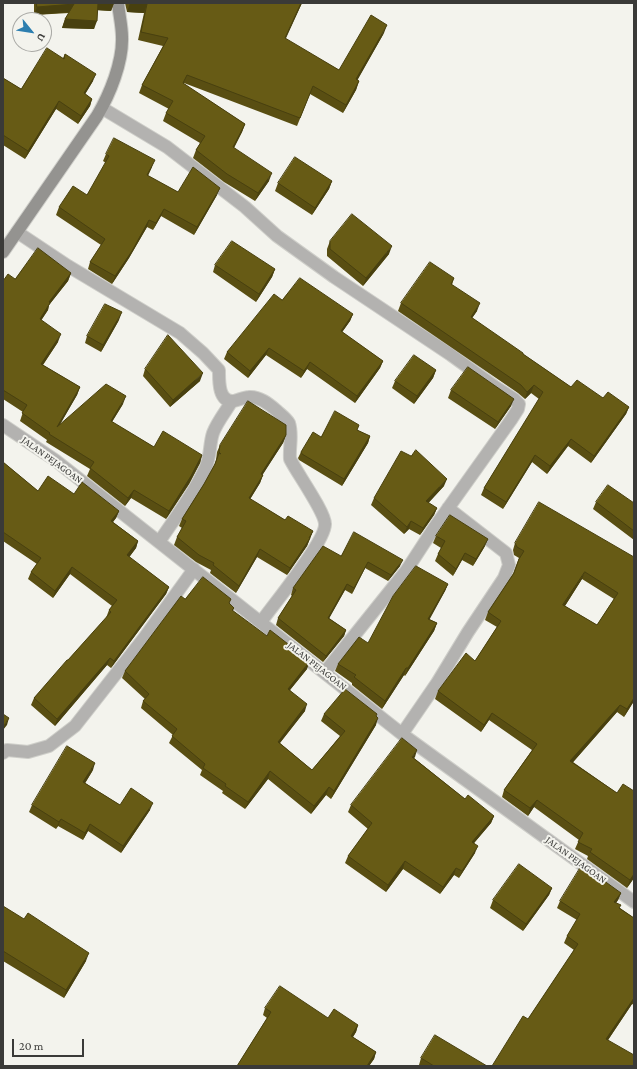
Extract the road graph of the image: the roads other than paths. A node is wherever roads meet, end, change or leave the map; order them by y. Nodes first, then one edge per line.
1 (118, 3) edge
2 (102, 108) junction
3 (18, 232) junction
4 (3, 252) edge
5 (232, 401) junction
6 (3, 425) edge
7 (448, 508) junction
8 (159, 542) junction
9 (194, 569) junction
10 (261, 622) junction
11 (325, 672) junction
12 (402, 734) junction
13 (3, 753) edge
14 (634, 902) edge

1 - 2 street
2 - 3 street
2 - 7 street
3 - 4 street
3 - 5 street
5 - 8 street
5 - 10 street
6 - 8 street, JALAN PEJAGOAN
7 - 11 street
7 - 12 street
8 - 9 street, JALAN PEJAGOAN
9 - 10 street, JALAN PEJAGOAN
9 - 13 street
10 - 11 street, JALAN PEJAGOAN
11 - 12 street, JALAN PEJAGOAN
12 - 14 street, JALAN PEJAGOAN

